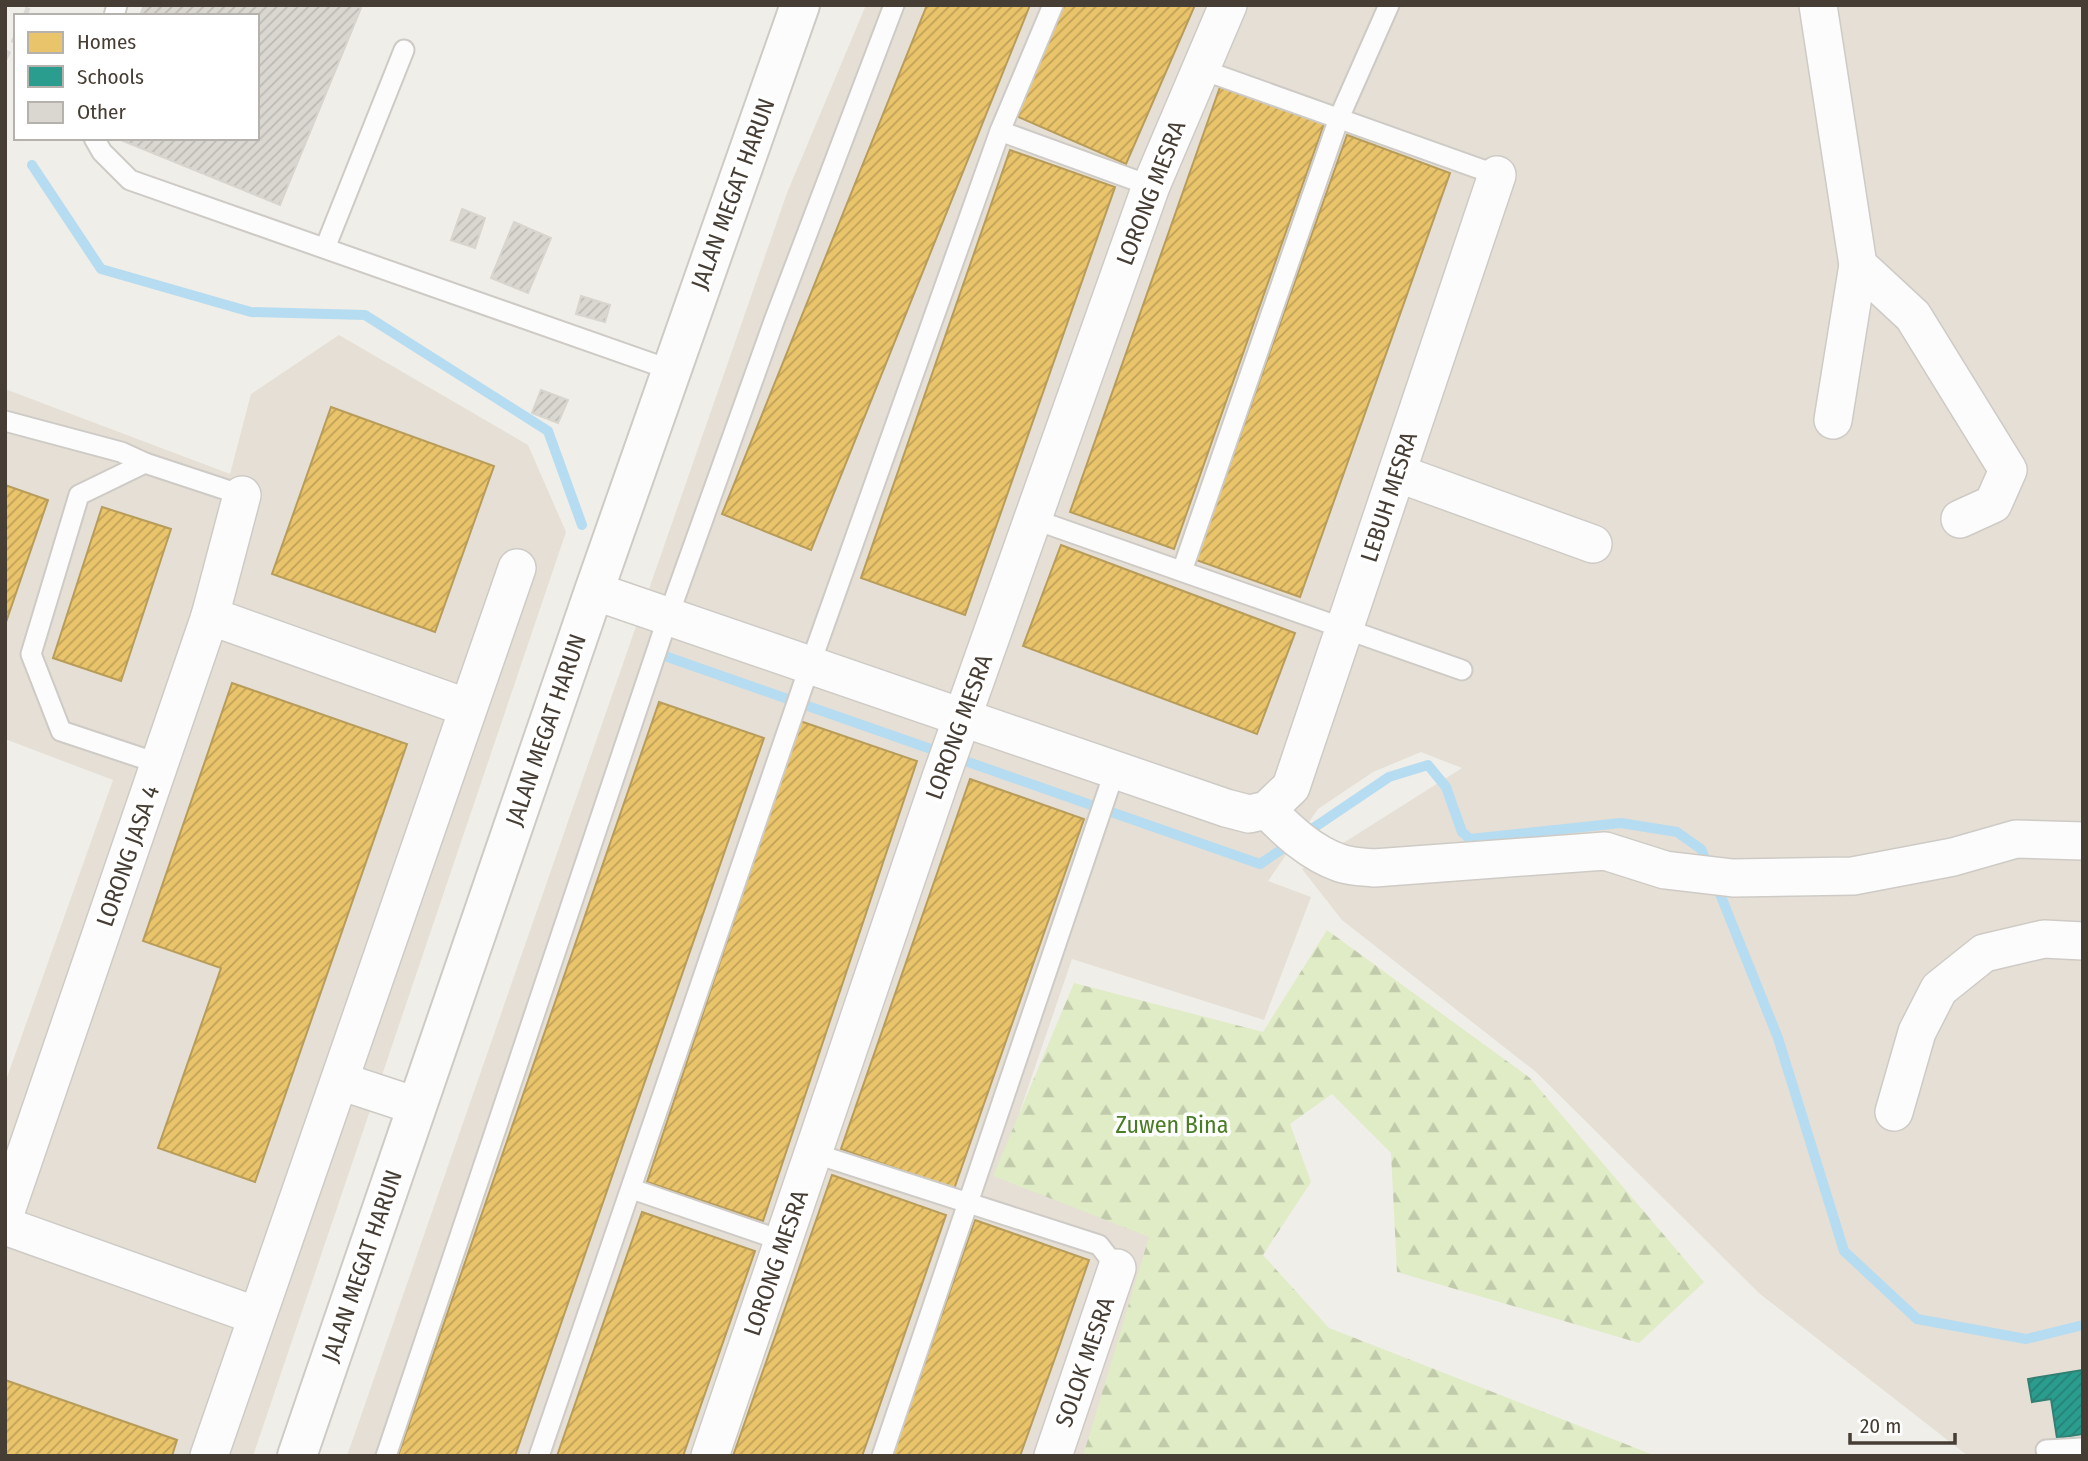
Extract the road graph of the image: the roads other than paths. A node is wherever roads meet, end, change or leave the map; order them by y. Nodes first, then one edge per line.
1 (800, 5) edge
2 (894, 5) edge
3 (1053, 5) edge
4 (1228, 5) edge
5 (1389, 5) edge
6 (1818, 5) edge
7 (404, 50) dead end
8 (1199, 69) junction
9 (1339, 118) junction
10 (1000, 131) junction
11 (95, 140) edge
12 (1497, 175) joint
13 (1152, 186) junction
14 (325, 248) junction
15 (1858, 265) junction
16 (671, 370) junction
17 (1833, 420) dead end
18 (5, 421) edge
19 (145, 463) junction
20 (1396, 473) junction
21 (242, 495) joint
22 (1033, 519) junction
23 (1960, 519) dead end
24 (1593, 544) dead end
25 (517, 568) dead end
26 (1182, 571) junction
27 (594, 591) junction
28 (211, 616) junction
29 (668, 617) junction
30 (1345, 628) junction
31 (1462, 670) dead end
32 (805, 680) junction
33 (468, 708) junction
34 (958, 730) junction
35 (160, 764) junction
36 (1110, 784) junction
37 (1289, 830) junction
38 (2083, 841) edge
39 (2083, 941) edge
40 (340, 1081) junction
41 (416, 1106) junction
42 (1894, 1112) dead end
43 (813, 1153) junction
44 (632, 1189) junction
45 (968, 1203) junction
46 (5, 1213) edge
47 (5, 1226) edge
48 (783, 1241) junction
49 (1117, 1268) joint
50 (257, 1316) junction
51 (2083, 1448) edge
52 (2046, 1450) dead end
53 (209, 1456) edge
54 (297, 1456) edge
55 (386, 1456) edge
56 (539, 1456) edge
57 (710, 1456) edge
58 (883, 1456) edge
59 (1053, 1456) edge

1 - 16 street, JALAN MEGAT HARUN
2 - 29 lane
3 - 10 lane
4 - 8 street, LORONG MESRA
5 - 9 lane
6 - 15 street
7 - 14 lane
8 - 9 lane
8 - 13 street, LORONG MESRA
9 - 12 lane
9 - 26 lane
10 - 13 lane
10 - 32 lane
11 - 14 lane
12 - 20 street, LEBUH MESRA
13 - 22 street, LORONG MESRA
14 - 16 lane
15 - 17 street
15 - 23 street
16 - 27 street, JALAN MEGAT HARUN
18 - 19 lane
19 - 21 lane
19 - 35 lane
20 - 24 street
20 - 30 street, LEBUH MESRA
21 - 28 street, LORONG JASA 4
22 - 26 lane
22 - 34 street, LORONG MESRA
25 - 33 street
26 - 30 lane
27 - 29 street
27 - 41 street, JALAN MEGAT HARUN
28 - 33 street
28 - 35 street, LORONG JASA 4
29 - 32 street
29 - 55 lane
30 - 31 lane
30 - 37 street, LEBUH MESRA
32 - 34 street
32 - 44 lane
33 - 40 street
34 - 36 street
34 - 43 street, LORONG MESRA
35 - 46 street, LORONG JASA 4
36 - 37 street
36 - 45 lane
37 - 38 street
39 - 42 street
40 - 41 street
40 - 50 street
41 - 54 street, JALAN MEGAT HARUN
43 - 45 lane
43 - 48 street, LORONG MESRA
44 - 48 lane
44 - 56 lane
45 - 49 lane
45 - 58 lane
47 - 50 street
48 - 57 street, LORONG MESRA
49 - 59 street, SOLOK MESRA
50 - 53 street
51 - 52 lane

